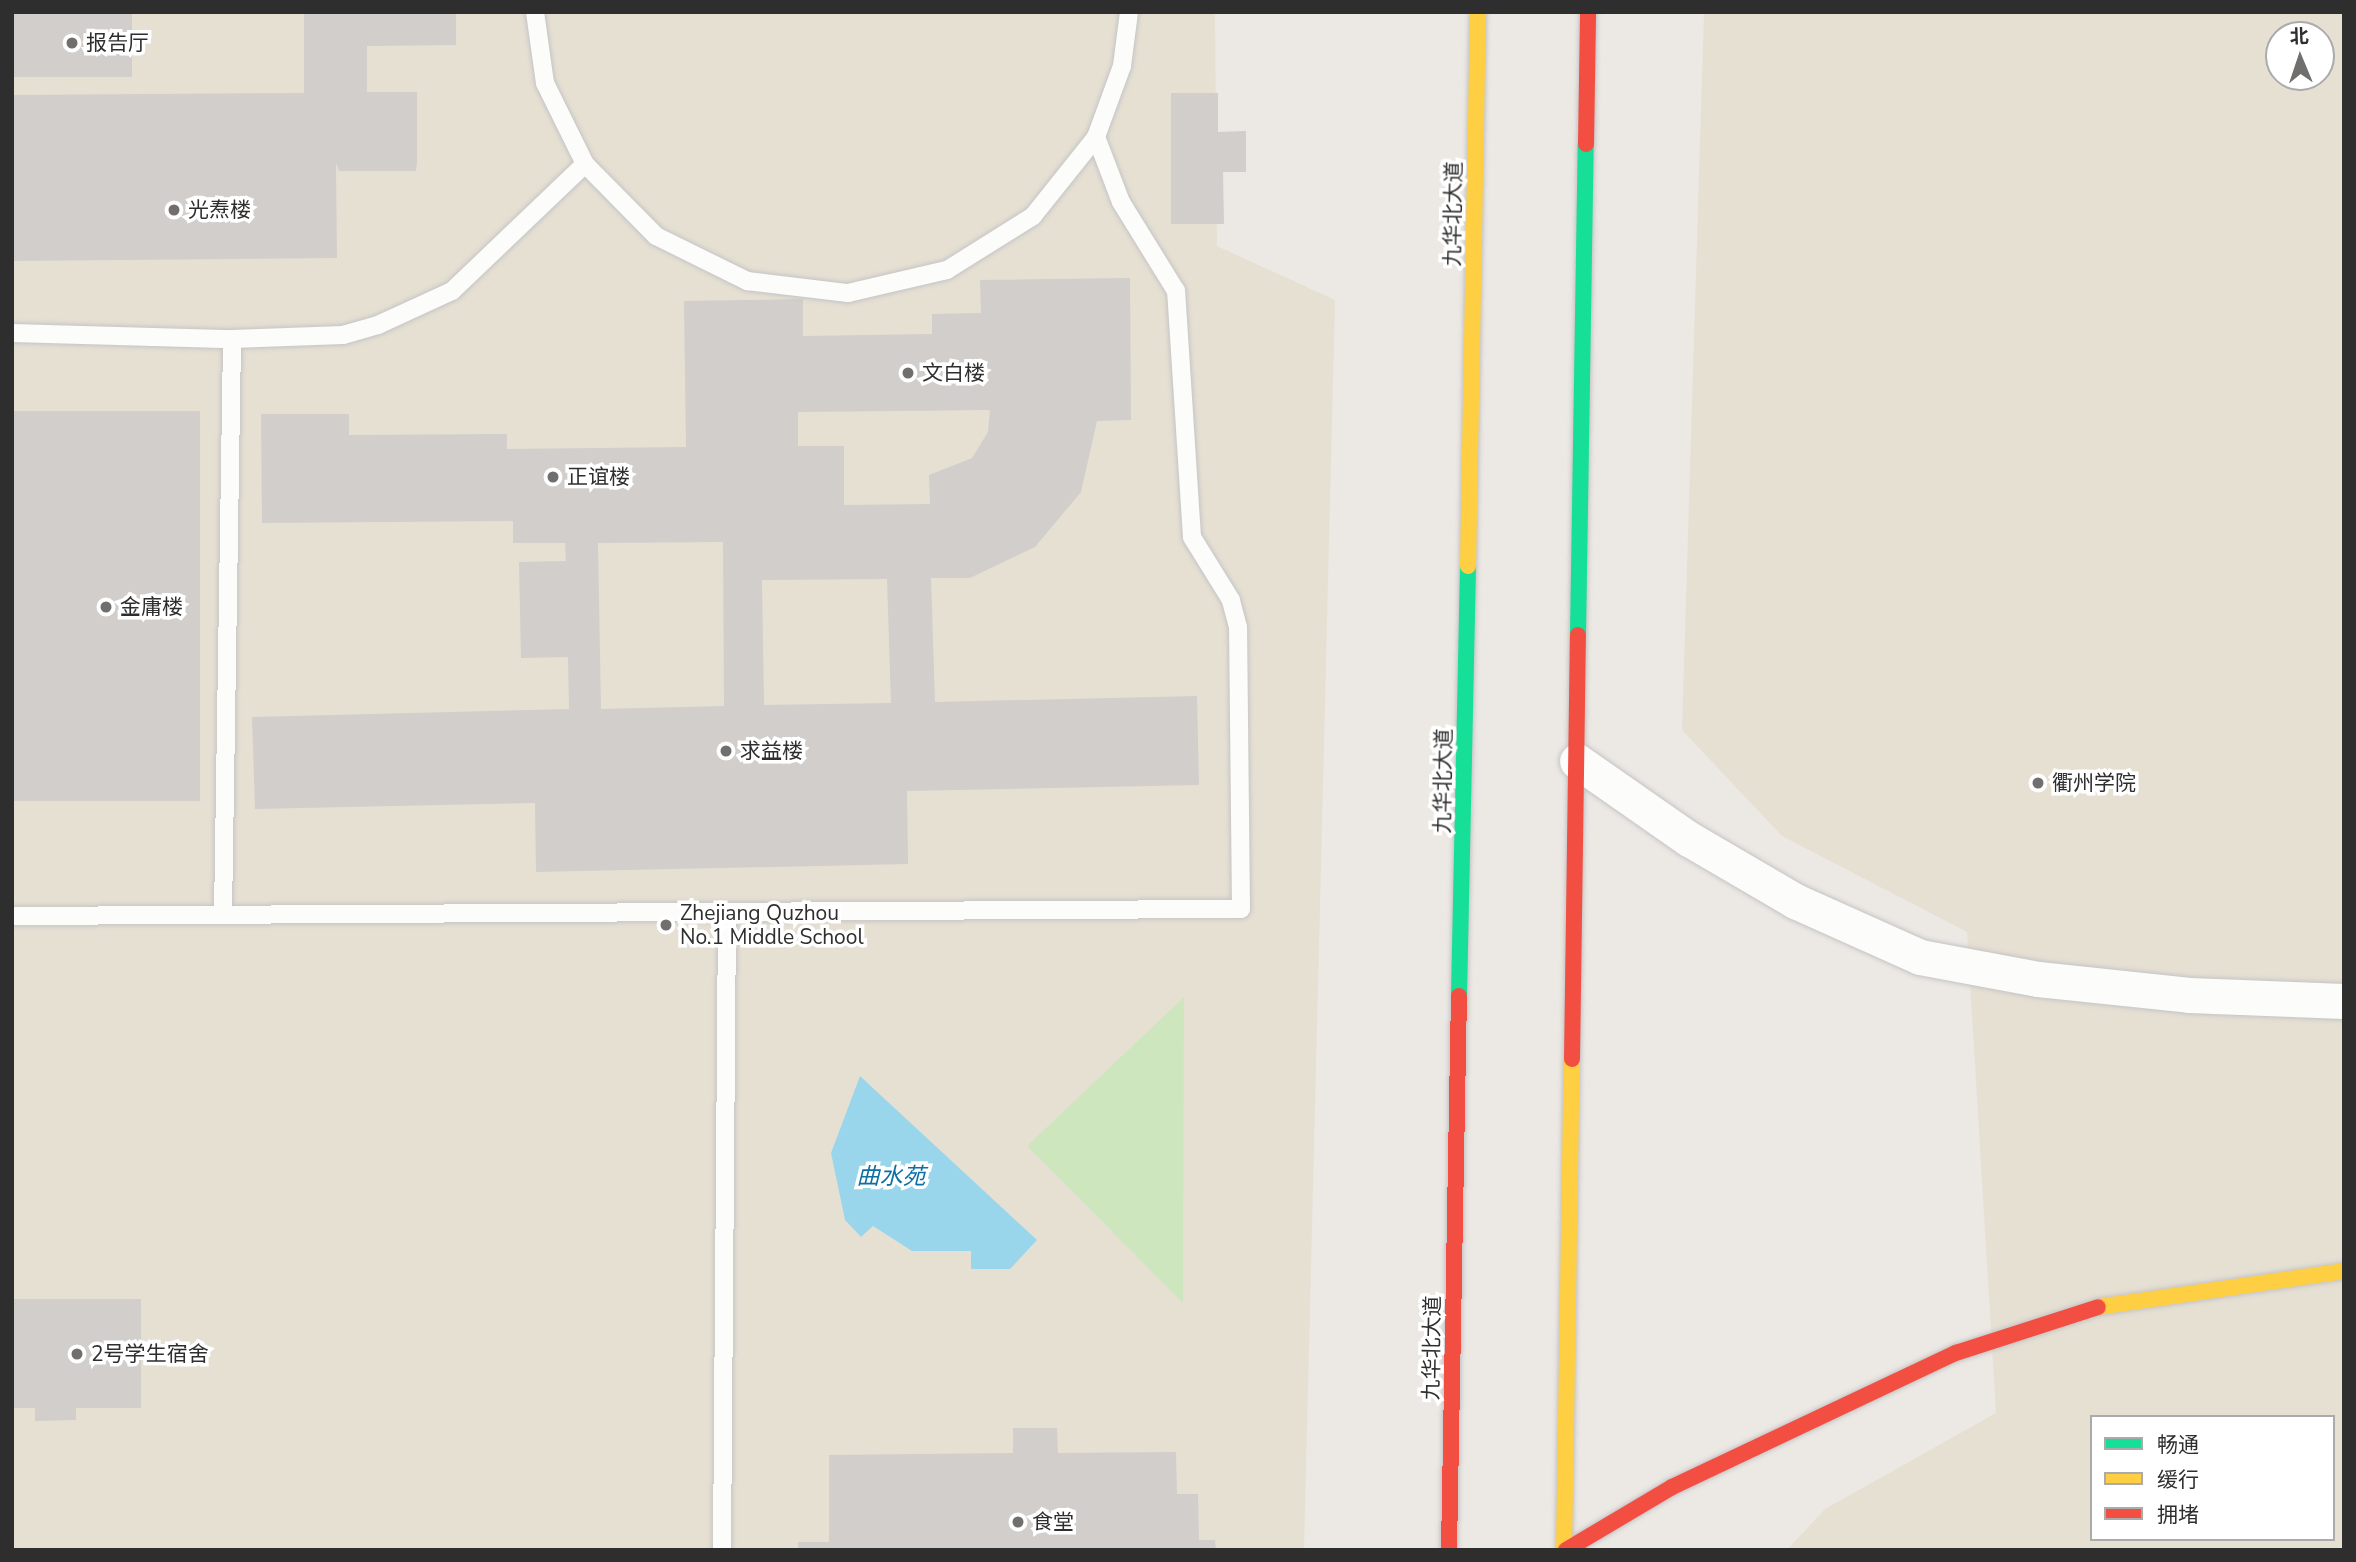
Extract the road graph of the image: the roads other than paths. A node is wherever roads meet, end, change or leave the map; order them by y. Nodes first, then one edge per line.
1 (535, 12) edge
2 (1129, 12) edge
3 (1478, 12) edge
4 (1588, 12) edge
5 (1096, 137) junction
6 (585, 164) junction
7 (12, 333) edge
8 (232, 338) junction
9 (1577, 761) junction
10 (727, 912) junction
11 (223, 914) junction
12 (12, 916) edge
13 (2344, 1001) edge
14 (2344, 1271) edge
15 (722, 1550) edge
16 (1449, 1550) edge
17 (1565, 1550) edge

1 - 6 lane
2 - 5 lane
3 - 16 main road, 九华北大道
4 - 9 main road
5 - 6 lane
5 - 10 lane
6 - 8 lane
7 - 8 lane
8 - 11 lane
9 - 13 street
9 - 17 main road
10 - 11 lane
10 - 15 lane
11 - 12 lane
14 - 17 main road

